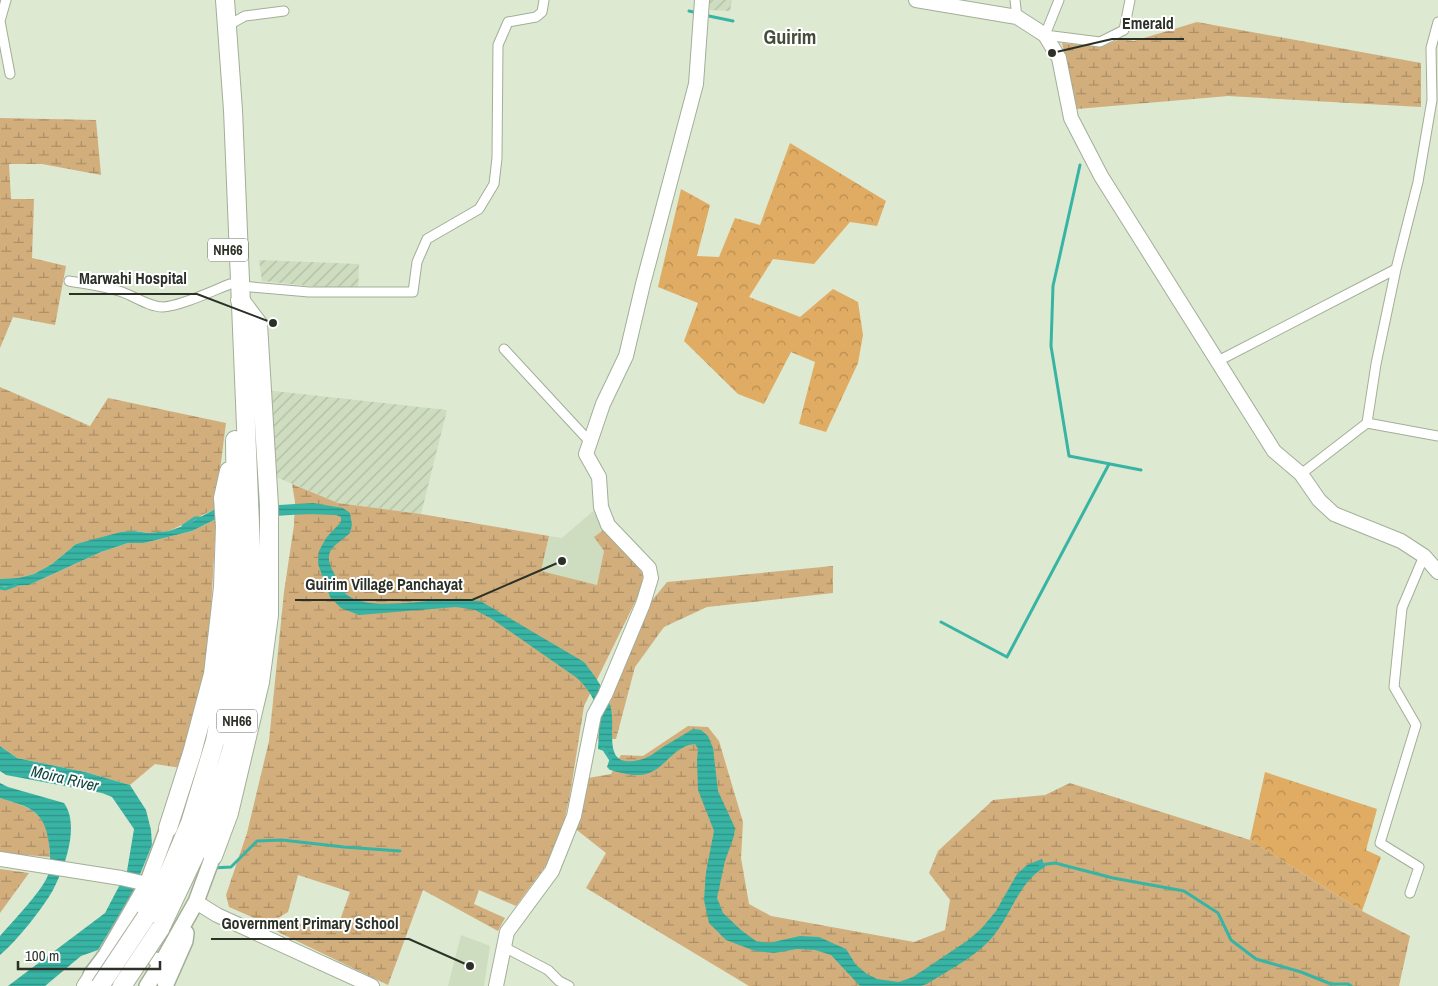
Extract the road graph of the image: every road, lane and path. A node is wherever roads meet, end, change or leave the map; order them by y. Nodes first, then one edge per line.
1 (6, 0) edge
2 (213, 0) edge
3 (225, 0) edge
4 (544, 0) edge
5 (702, 0) edge
6 (916, 0) edge
7 (1015, 0) edge
8 (1059, 0) edge
9 (1130, 0) edge
10 (284, 11) dead end
11 (1017, 17) junction
12 (0, 21) edge
13 (1438, 22) edge
14 (227, 26) junction
15 (1045, 34) junction
16 (10, 74) dead end
17 (1396, 269) junction
18 (69, 281) dead end
19 (237, 290) junction
20 (504, 349) dead end
21 (1218, 361) junction
22 (1367, 423) junction
23 (1438, 436) edge
24 (590, 442) junction
25 (235, 446) junction
26 (1301, 474) junction
27 (1424, 556) junction
28 (1438, 572) edge
29 (168, 828) joint
30 (213, 856) joint
31 (0, 860) edge
32 (143, 883) junction
33 (1410, 893) dead end
34 (192, 908) junction
35 (117, 936) junction
36 (504, 946) junction
37 (161, 964) junction
38 (92, 982) edge
39 (166, 985) edge
40 (108, 986) edge
41 (122, 986) edge
42 (147, 986) edge
43 (372, 986) edge
44 (496, 986) edge
45 (570, 986) edge

1 - 12 street
2 - 19 highway, NH66
3 - 14 highway, NH66
4 - 19 street
5 - 24 street
6 - 11 street
7 - 11 street
8 - 15 street
9 - 15 street
10 - 14 street
11 - 15 street
12 - 16 street
13 - 17 street
14 - 19 highway, NH66
15 - 21 street
17 - 21 street
17 - 22 street
18 - 19 street
19 - 25 highway, NH66
19 - 30 highway
19 - 41 highway, NH66, bridge
20 - 24 street
21 - 26 street
22 - 23 street
22 - 26 street
24 - 36 street
25 - 29 highway
25 - 38 highway, NH66, bridge
26 - 27 street
27 - 28 street
27 - 33 street
29 - 32 main road
30 - 34 main road
31 - 32 street
32 - 35 main road
34 - 37 main road
34 - 39 main road
34 - 43 street
35 - 37 main road
35 - 38 main road
36 - 44 street
36 - 45 street
37 - 39 main road
37 - 42 main road
38 - 40 main road

